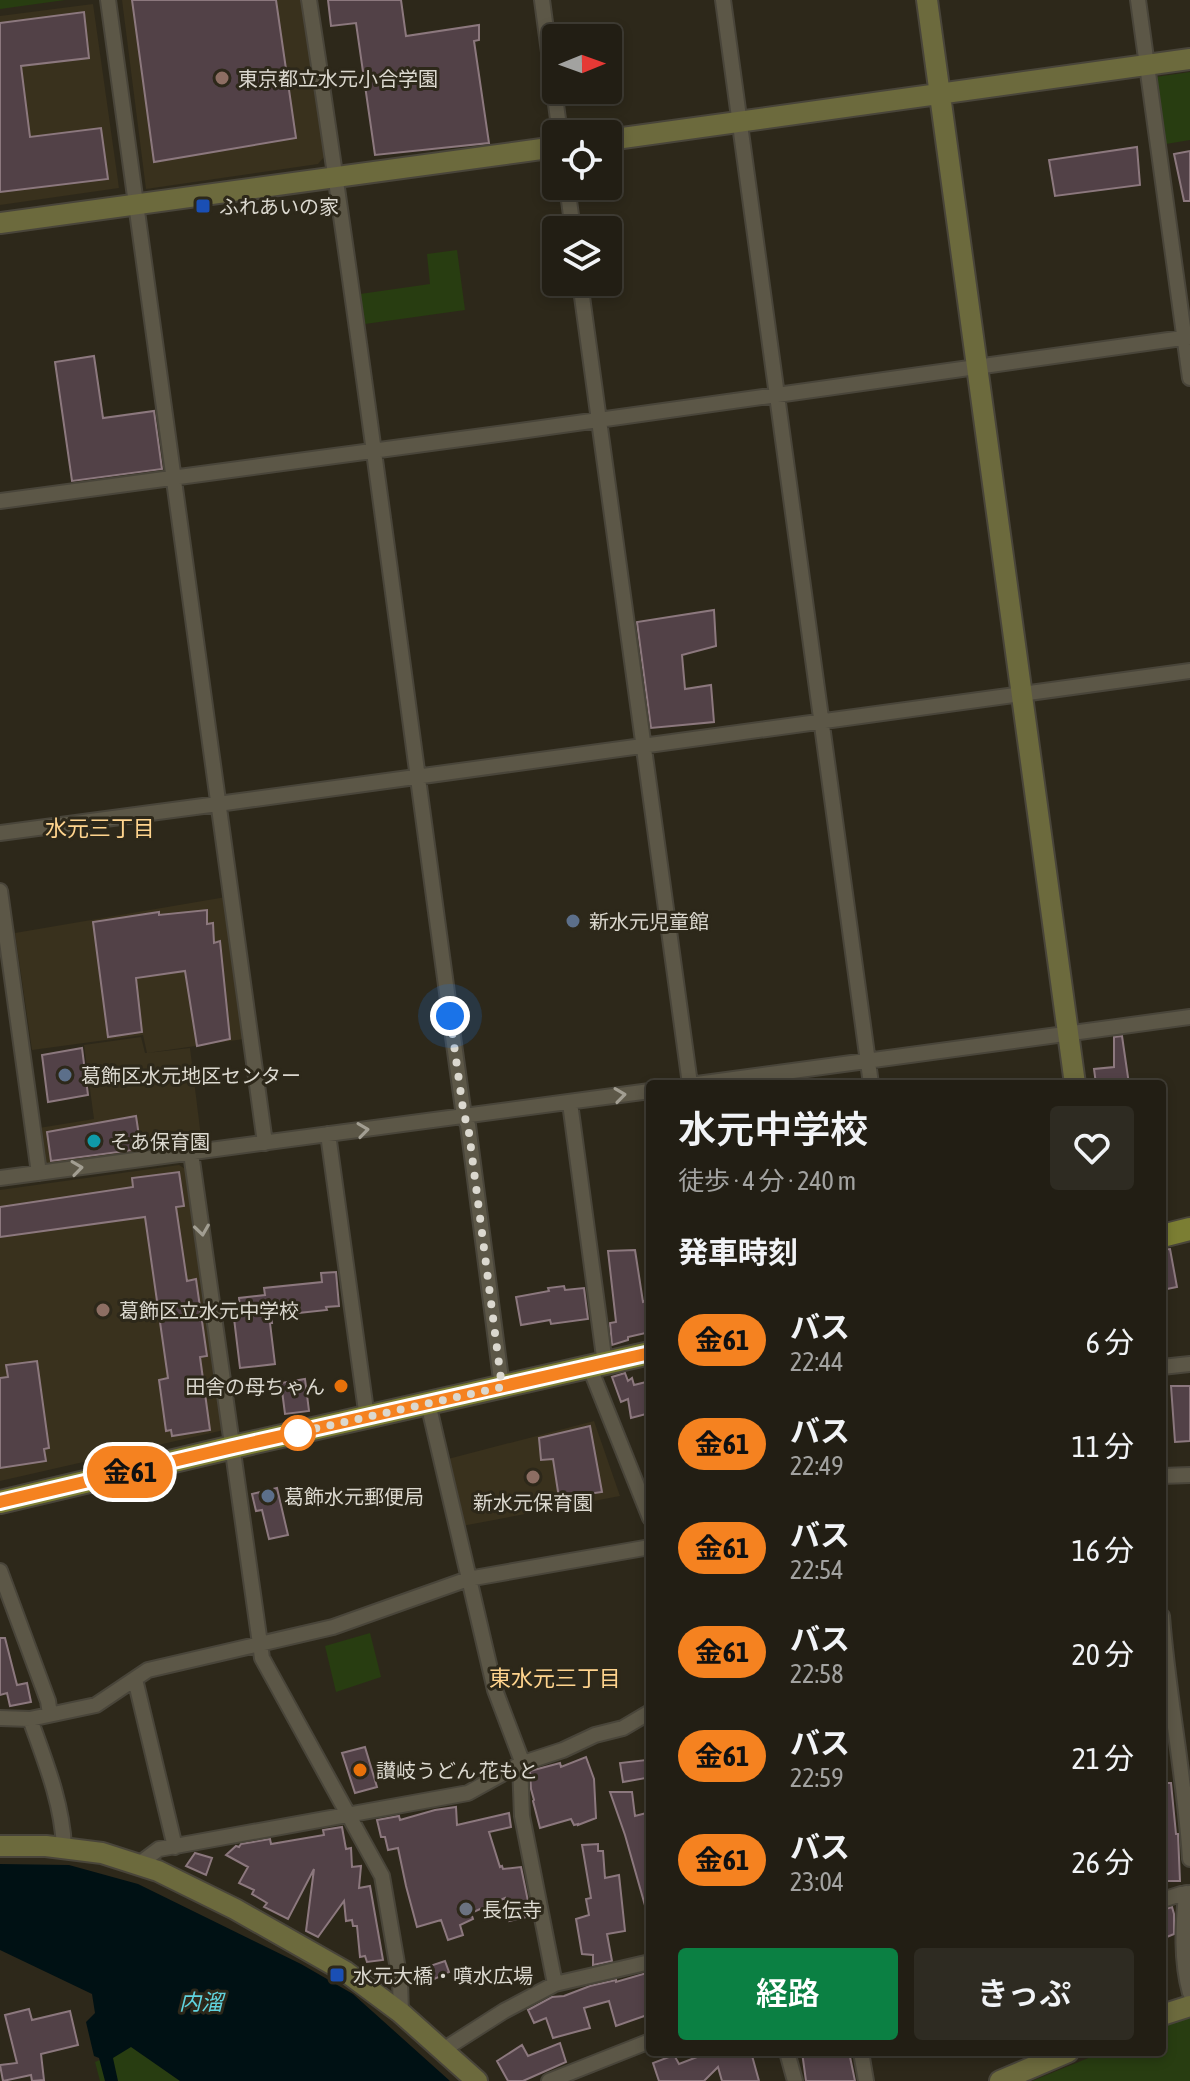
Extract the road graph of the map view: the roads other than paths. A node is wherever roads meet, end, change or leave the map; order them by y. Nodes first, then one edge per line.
1 (108, 0) edge
2 (309, 0) edge
3 (542, 0) edge
4 (723, 0) edge
5 (927, 0) edge
6 (1138, 0) edge
7 (1190, 59) edge
8 (1147, 65) junction
9 (939, 93) junction
10 (558, 120) edge
11 (740, 122) junction
12 (622, 138) edge
13 (542, 149) edge
14 (336, 177) junction
15 (136, 204) junction
16 (0, 223) edge
17 (582, 296) edge
18 (1187, 337) edge
19 (978, 367) junction
20 (1190, 378) edge
21 (777, 394) junction
22 (599, 419) junction
23 (373, 451) junction
24 (174, 477) junction
25 (0, 501) edge
26 (1190, 671) edge
27 (1022, 693) junction
28 (822, 721) junction
29 (645, 745) junction
30 (417, 777) junction
31 (218, 804) junction
32 (0, 833) edge
33 (0, 891) edge
34 (1190, 1017) edge
35 (1068, 1033) junction
36 (868, 1061) junction
37 (689, 1080) edge
38 (727, 1080) edge
39 (870, 1080) edge
40 (1074, 1080) edge
41 (646, 1092) edge
42 (570, 1103) junction
43 (464, 1116) junction
44 (328, 1134) junction
45 (265, 1143) junction
46 (191, 1153) junction
47 (39, 1173) junction
48 (0, 1178) edge
49 (1190, 1229) edge
50 (1166, 1235) edge
51 (646, 1354) edge
52 (1190, 1364) edge
53 (597, 1366) junction
54 (1166, 1367) edge
55 (502, 1387) junction
56 (428, 1403) junction
57 (367, 1418) junction
58 (233, 1447) junction
59 (1190, 1475) edge
60 (1166, 1476) edge
61 (0, 1502) edge
62 (646, 1507) edge
63 (646, 1548) edge
64 (0, 1571) edge
65 (468, 1579) junction
66 (261, 1643) junction
67 (1166, 1659) edge
68 (135, 1679) junction
69 (50, 1714) junction
70 (646, 1714) edge
71 (0, 1718) edge
72 (30, 1719) junction
73 (522, 1764) junction
74 (348, 1815) junction
75 (0, 1846) edge
76 (64, 1847) junction
77 (175, 1847) junction
78 (1190, 1859) edge
79 (139, 1864) junction
80 (1188, 1893) edge
81 (1166, 1899) edge
82 (646, 1963) edge
83 (555, 1984) junction
84 (1190, 1993) edge
85 (1190, 2006) edge
86 (401, 2013) junction
87 (1166, 2014) edge
88 (646, 2043) edge
89 (443, 2050) junction
90 (788, 2056) edge
91 (862, 2056) edge
92 (1047, 2057) edge
93 (477, 2081) edge
94 (549, 2081) edge
95 (795, 2081) edge
96 (866, 2081) edge
97 (1000, 2081) edge

1 - 15 street
2 - 14 street
3 - 10 street
4 - 11 street
5 - 9 street
6 - 8 street
7 - 8 street
8 - 9 street
8 - 18 street
9 - 11 street
9 - 19 street
11 - 12 street
11 - 21 street
13 - 14 street
14 - 15 street
14 - 23 street
15 - 16 street
15 - 24 street
17 - 22 street
18 - 19 street
18 - 20 street
19 - 21 street
19 - 27 street
21 - 22 street
21 - 28 street
22 - 23 street
22 - 29 street
23 - 24 street
23 - 30 street
24 - 25 street
24 - 31 street
26 - 27 street
27 - 28 street
27 - 35 street
28 - 29 street
28 - 36 street
29 - 30 street
29 - 37 street
30 - 31 street
30 - 43 street
31 - 32 street
31 - 45 street
33 - 47 street
34 - 35 street
35 - 36 street
35 - 40 street
36 - 38 street
36 - 39 street
42 -> 41 street
42 - 43 street
42 - 53 street
44 -> 43 street
43 - 55 street
44 - 45 street
44 - 57 street
45 - 46 street
47 -> 46 street
46 -> 58 street
47 - 48 street
49 - 50 main road
51 - 53 main road
52 - 54 street
53 - 55 main road
53 - 62 street
55 - 56 main road
56 - 57 main road
56 - 65 street
57 - 58 main road
58 - 61 main road
58 - 66 street
59 - 60 street
63 - 65 street
64 - 69 street
65 - 66 street
65 - 73 street
66 - 68 street
66 - 74 street
67 - 78 street
68 - 69 street
68 - 77 street
69 - 72 street
70 - 73 street
71 - 72 street
72 - 76 street
73 - 74 street
73 - 83 street
74 - 77 street
74 - 86 street
75 - 76 street
76 - 79 street
77 - 79 street
79 - 86 street
80 - 81 street
80 - 84 street
82 - 83 street
83 - 89 street
85 - 87 street
86 - 89 street
88 - 94 street
89 - 93 street
90 - 95 street
91 - 96 street
92 - 97 street

